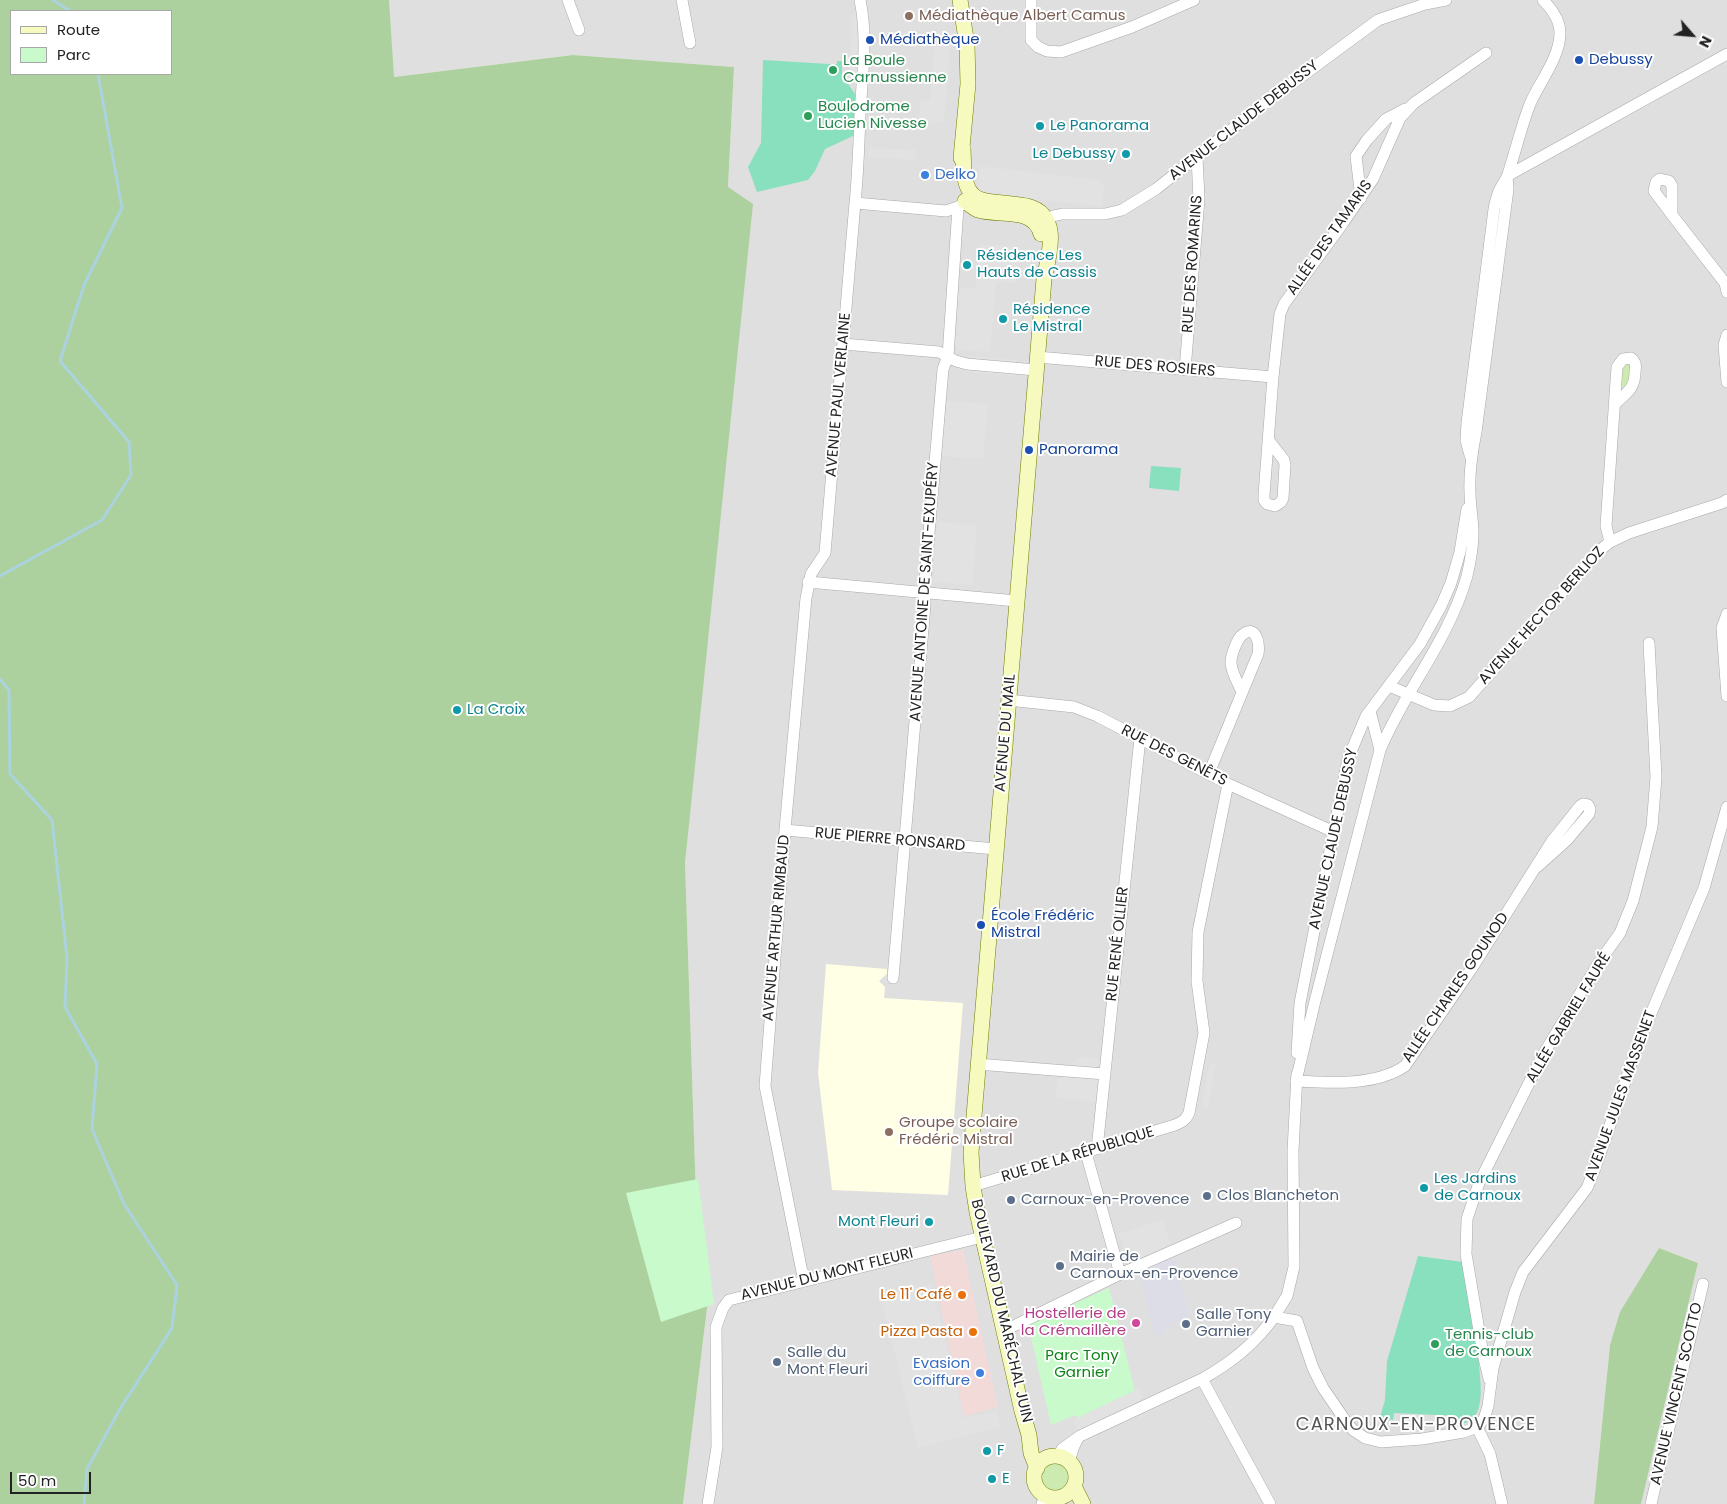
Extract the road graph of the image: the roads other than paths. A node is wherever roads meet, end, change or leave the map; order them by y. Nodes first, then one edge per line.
1 (568, 0) edge
2 (682, 0) edge
3 (860, 0) edge
4 (1031, 0) edge
5 (1194, 0) edge
6 (1446, 0) edge
7 (1543, 0) edge
8 (959, 3) edge
9 (579, 30) dead end
10 (690, 43) dead end
11 (1486, 53) dead end
12 (1727, 54) edge
13 (1414, 103) junction
14 (1197, 158) junction
15 (1508, 176) junction
16 (1361, 198) junction
17 (965, 201) junction
18 (855, 203) junction
19 (1672, 215) dead end
20 (1043, 224) junction
21 (1726, 286) edge
22 (1727, 335) edge
23 (843, 344) junction
24 (957, 348) dead end
25 (948, 356) junction
26 (1037, 364) junction
27 (1185, 370) junction
28 (1273, 377) junction
29 (1727, 382) edge
30 (1614, 404) dead end
31 (1269, 441) junction
32 (1470, 491) junction
33 (1727, 500) edge
34 (1610, 542) junction
35 (826, 553) junction
36 (808, 582) junction
37 (822, 583) junction
38 (924, 592) junction
39 (1017, 601) junction
40 (1727, 614) edge
41 (1649, 643) dead end
42 (1389, 686) junction
43 (1242, 692) dead end
44 (1408, 695) junction
45 (1727, 696) edge
46 (1008, 700) junction
47 (1370, 711) junction
48 (1140, 738) junction
49 (1380, 750) junction
50 (1209, 773) junction
51 (1228, 784) junction
52 (1727, 807) edge
53 (785, 830) junction
54 (1334, 832) junction
55 (904, 841) junction
56 (996, 849) junction
57 (1536, 868) junction
58 (893, 978) dead end
59 (1314, 1005) junction
60 (1299, 1006) junction
61 (977, 1064) junction
62 (1105, 1074) junction
63 (1296, 1081) junction
64 (1092, 1151) junction
65 (973, 1186) junction
66 (1236, 1223) dead end
67 (982, 1237) junction
68 (1120, 1274) junction
69 (803, 1278) junction
70 (1703, 1284) dead end
71 (1274, 1317) junction
72 (1004, 1330) junction
73 (1202, 1379) junction
74 (1491, 1385) junction
75 (1477, 1427) junction
76 (1029, 1435) junction
77 (1060, 1458) junction
78 (1037, 1468) junction
79 (1074, 1486) junction
80 (1053, 1500) edge
81 (708, 1504) edge
82 (1083, 1504) edge
83 (1270, 1504) edge
84 (1502, 1504) edge
85 (1651, 1504) edge

1 - 9 street
2 - 10 street
3 - 18 street, AVENUE PAUL VERLAINE
4 - 5 street
6 - 14 street, AVENUE CLAUDE DEBUSSY
7 - 15 street, AVENUE CLAUDE DEBUSSY
8 - 17 main road
11 - 13 street, ALLÉE DES TAMARIS
12 - 15 street
13 - 16 street, ALLÉE DES TAMARIS
13 - 16 street
14 - 20 street, AVENUE CLAUDE DEBUSSY
14 - 27 street, RUE DES ROMARINS
15 - 32 street, AVENUE CLAUDE DEBUSSY
16 - 28 street, ALLÉE DES TAMARIS
17 - 18 street
17 - 20 main road
17 - 25 street, AVENUE ANTOINE DE SAINT-EXUPÉRY
18 - 23 street, AVENUE PAUL VERLAINE
19 - 21 street
20 - 26 main road, AVENUE DU MAIL
22 - 29 street
23 - 25 street, RUE DES ROSIERS
23 - 35 street, AVENUE PAUL VERLAINE
24 - 25 street
25 - 26 street, RUE DES ROSIERS
25 - 38 street, AVENUE ANTOINE DE SAINT-EXUPÉRY
26 - 27 street, RUE DES ROSIERS
26 - 39 main road, AVENUE DU MAIL
27 - 28 street, RUE DES ROSIERS
28 - 31 street, ALLÉE DES TAMARIS
30 - 34 street
31 - 31 street, ALLÉE DES TAMARIS
32 - 42 street, AVENUE CLAUDE DEBUSSY
32 - 44 street, AVENUE CLAUDE DEBUSSY
33 - 34 street, AVENUE HECTOR BERLIOZ
34 - 44 street, AVENUE HECTOR BERLIOZ
35 - 36 street, AVENUE PAUL VERLAINE
35 - 37 street
36 - 37 street
36 - 53 street, AVENUE ARTHUR RIMBAUD
37 - 38 street
38 - 39 street
38 - 55 street, AVENUE ANTOINE DE SAINT-EXUPÉRY
39 - 46 main road, AVENUE DU MAIL
40 - 45 street
41 - 74 street, ALLÉE GABRIEL FAURÉ
42 - 44 street, AVENUE HECTOR BERLIOZ
42 - 47 street, AVENUE CLAUDE DEBUSSY
43 - 50 street
44 - 49 street, AVENUE CLAUDE DEBUSSY
46 - 48 street, RUE DES GENÊTS
46 - 56 main road, AVENUE DU MAIL
47 - 49 street
47 - 54 street, AVENUE CLAUDE DEBUSSY
48 - 50 street, RUE DES GENÊTS
48 - 62 street, RUE RENÉ OLLIER
49 - 59 street, AVENUE CLAUDE DEBUSSY
50 - 51 street, RUE DES GENÊTS
51 - 54 street, RUE DES GENÊTS
51 - 64 street, RUE DE LA RÉPUBLIQUE
52 - 74 street, AVENUE JULES MASSENET
53 - 55 street, RUE PIERRE RONSARD
53 - 69 street, AVENUE ARTHUR RIMBAUD
54 - 60 street, AVENUE CLAUDE DEBUSSY
55 - 56 street, RUE PIERRE RONSARD
55 - 58 street, AVENUE ANTOINE DE SAINT-EXUPÉRY
56 - 61 main road, AVENUE DU MAIL
57 - 57 street, ALLÉE CHARLES GOUNOD
57 - 63 street, ALLÉE CHARLES GOUNOD
59 - 60 street
59 - 63 street, AVENUE CLAUDE DEBUSSY
60 - 63 street, AVENUE CLAUDE DEBUSSY
61 - 62 street
61 - 65 main road, AVENUE DU MAIL
62 - 64 street, RUE RENÉ OLLIER
63 - 71 street, AVENUE CLAUDE DEBUSSY
64 - 65 street, RUE DE LA RÉPUBLIQUE
64 - 68 street
65 - 67 main road, BOULEVARD DU MARÉCHAL JUIN
66 - 68 street
67 - 69 street, AVENUE DU MONT FLEURI
67 - 72 main road, BOULEVARD DU MARÉCHAL JUIN
68 - 72 street
69 - 81 street, AVENUE DU MONT FLEURI
70 - 85 street, AVENUE VINCENT SCOTTO
71 - 73 street, AVENUE CLAUDE DEBUSSY
71 - 75 street
72 - 76 main road, BOULEVARD DU MARÉCHAL JUIN
73 - 77 street, AVENUE CLAUDE DEBUSSY
73 - 83 street
74 - 75 street, AVENUE JULES MASSENET
75 - 84 street
76 - 77 main road
76 - 78 main road, BOULEVARD DU MARÉCHAL JUIN
77 - 78 main road
77 - 79 main road
78 - 80 main road
79 - 80 main road
79 - 82 main road

